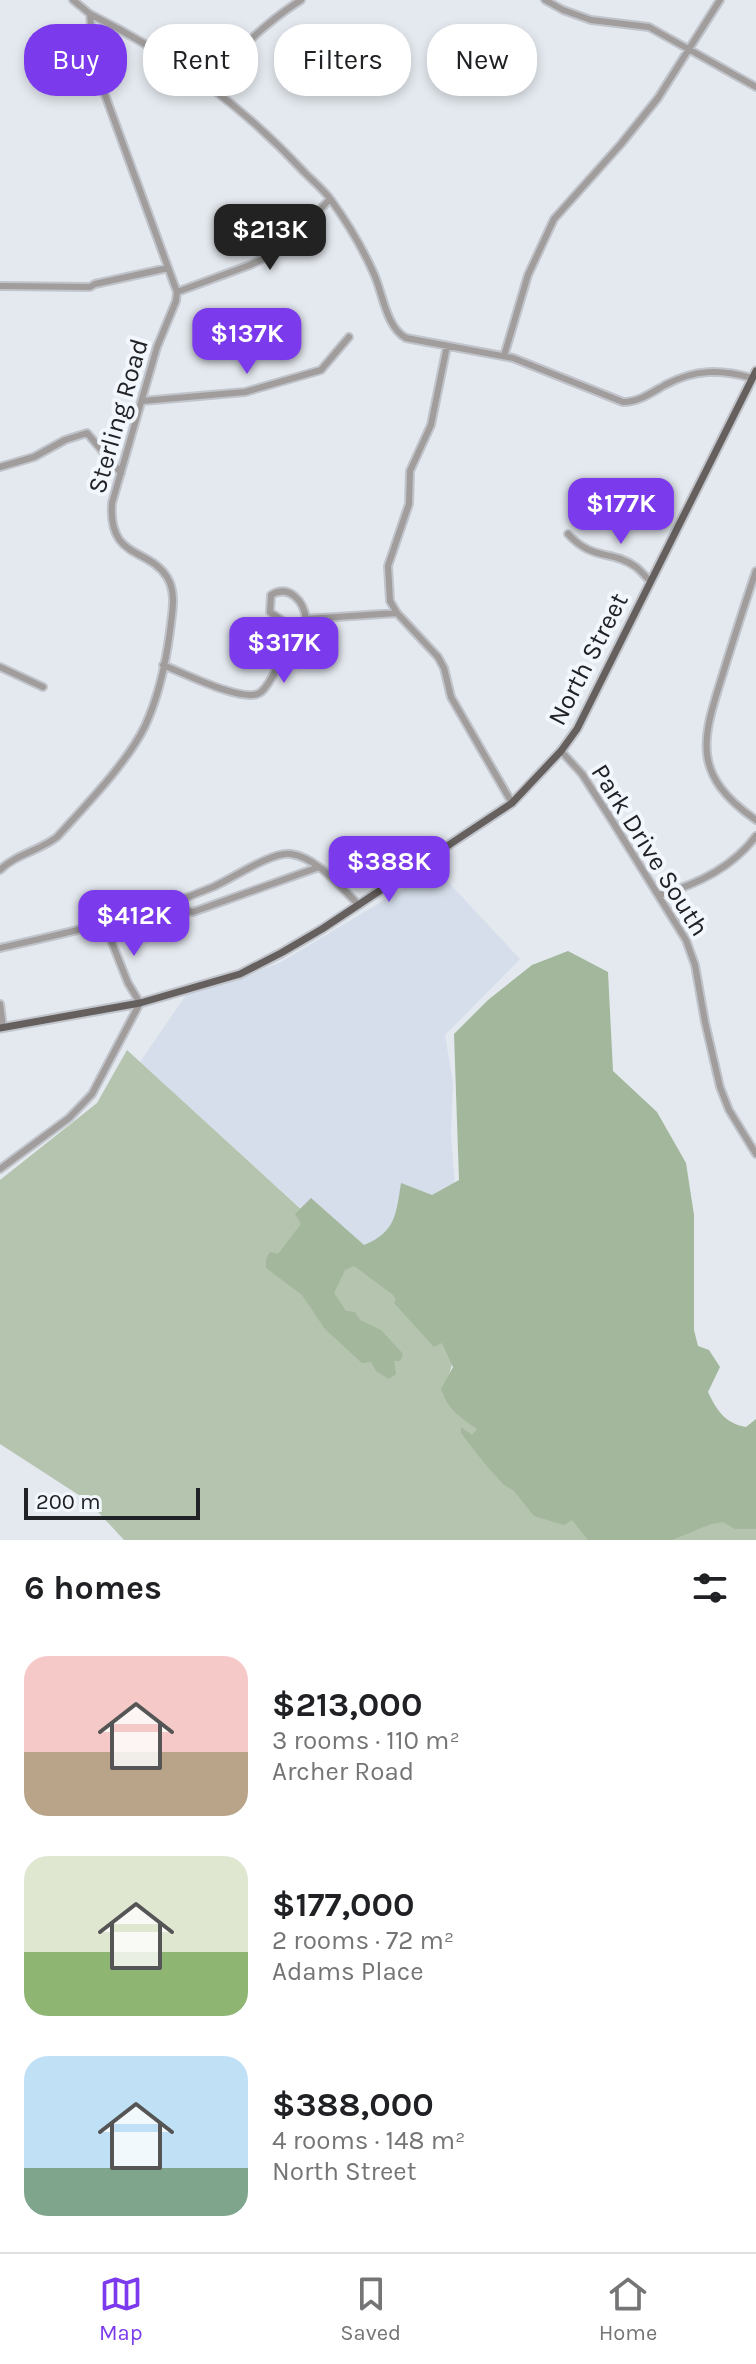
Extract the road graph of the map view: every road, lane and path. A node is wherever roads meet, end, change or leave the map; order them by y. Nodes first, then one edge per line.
1 (73, 0) edge
2 (301, 0) edge
3 (545, 0) edge
4 (720, 0) edge
5 (90, 14) junction
6 (258, 32) edge
7 (143, 41) edge
8 (690, 50) junction
9 (756, 87) edge
10 (223, 96) edge
11 (330, 199) junction
12 (168, 268) junction
13 (0, 286) edge
14 (177, 292) junction
15 (349, 337) dead end
16 (447, 346) junction
17 (504, 356) junction
18 (754, 374) edge
19 (142, 401) junction
20 (0, 467) edge
21 (121, 473) junction
22 (568, 534) dead end
23 (756, 571) edge
24 (650, 581) junction
25 (397, 613) junction
26 (306, 619) junction
27 (296, 630) junction
28 (163, 665) junction
29 (0, 667) edge
30 (43, 687) dead end
31 (561, 751) junction
32 (512, 803) junction
33 (756, 820) edge
34 (756, 836) edge
35 (319, 867) junction
36 (0, 870) edge
37 (659, 895) junction
38 (359, 905) junction
39 (159, 907) junction
40 (105, 925) junction
41 (0, 948) edge
42 (140, 1003) junction
43 (0, 1004) edge
44 (2, 1028) edge
45 (756, 1154) edge
46 (0, 1169) edge

1 - 5 street
2 - 6 street
3 - 8 street
4 - 8 street
5 - 7 street
5 - 12 street
8 - 9 street
8 - 17 street
10 - 11 street
11 - 14 street
11 - 16 street
12 - 13 street
12 - 14 street
14 - 19 street, Sterling Road
15 - 19 street
16 - 17 street
16 - 25 street
17 - 18 street
18 - 24 main road, North Street
19 - 21 street, Sterling Road
20 - 21 street
21 - 28 street, Sterling Road
22 - 24 street
23 - 33 street
24 - 31 main road, North Street
25 - 26 street
25 - 32 street
26 - 27 street
26 - 27 street
27 - 28 street
28 - 36 street, Sterling Road
29 - 30 street
31 - 32 main road, North Street
31 - 37 street, Park Drive South
32 - 38 main road, North Street
34 - 37 street
35 - 38 street
35 - 39 street
35 - 39 street
37 - 45 street, Park Drive South
38 - 42 main road, North Street
39 - 40 street
40 - 41 street
40 - 42 street
42 - 44 main road, North Street
42 - 46 street
43 - 44 street

